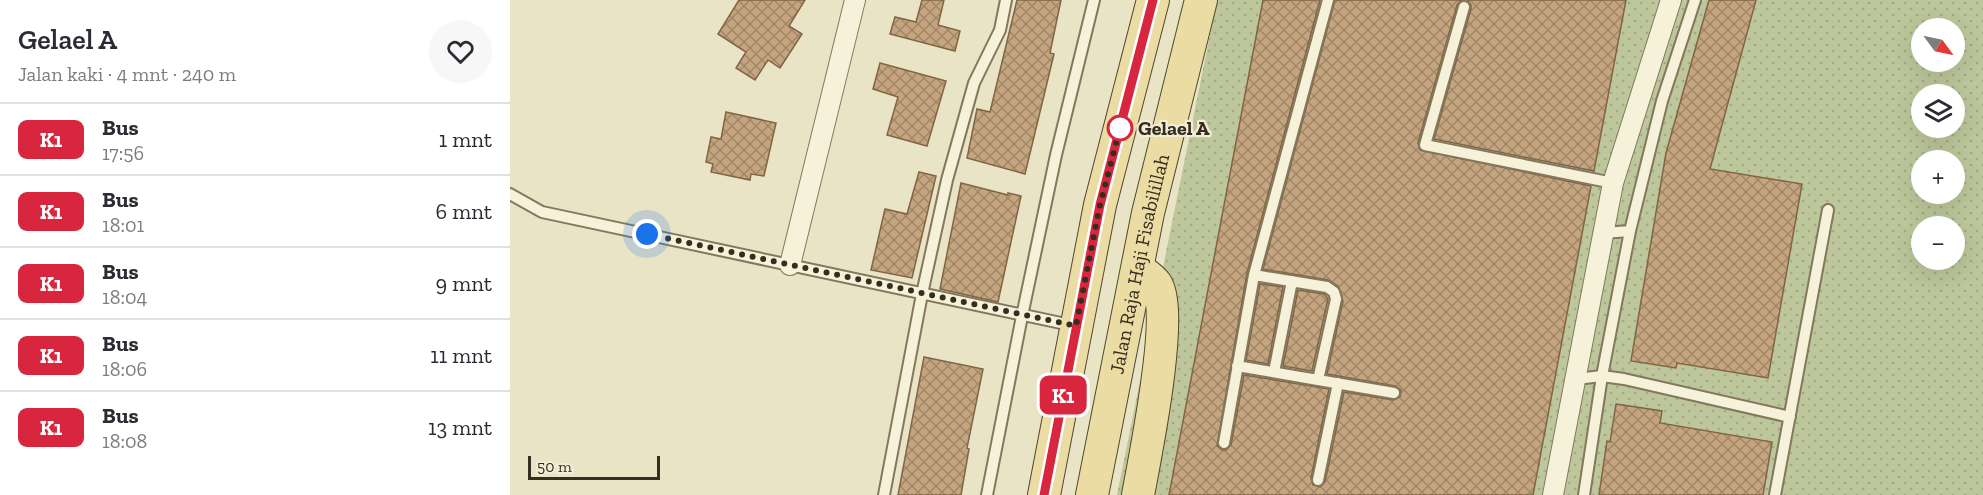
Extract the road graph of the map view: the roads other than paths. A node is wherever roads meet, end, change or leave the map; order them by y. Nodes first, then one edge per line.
1 (855, 0) edge
2 (1006, 0) edge
3 (1094, 0) edge
4 (1153, 0) edge
5 (1201, 0) edge
6 (1328, 0) edge
7 (1671, 0) edge
8 (1695, 0) edge
9 (1464, 7) dead end
10 (1613, 183) junction
11 (510, 194) edge
12 (1828, 210) dead end
13 (1630, 231) junction
14 (1603, 233) junction
15 (790, 265) junction
16 (1138, 268) junction
17 (1254, 275) junction
18 (1292, 281) junction
19 (922, 294) junction
20 (1022, 316) junction
21 (1076, 326) junction
22 (1237, 366) junction
23 (1274, 372) junction
24 (1602, 376) junction
25 (1576, 379) junction
26 (1317, 380) junction
27 (1338, 383) junction
28 (1394, 393) dead end
29 (1790, 417) junction
30 (1224, 443) dead end
31 (1318, 480) dead end
32 (884, 495) edge
33 (987, 495) edge
34 (1044, 495) edge
35 (1092, 495) edge
36 (1138, 495) edge
37 (1553, 495) edge
38 (1584, 495) edge
39 (1775, 495) edge

1 - 15 street
2 - 19 lane
3 - 20 lane
4 - 21 main road
5 - 16 main road, Jalan Raja Haji Fisabilillah
6 - 17 lane
7 - 10 street
8 - 13 lane
9 - 10 lane
10 - 14 street
11 - 15 lane
12 - 29 lane
13 - 14 lane
13 - 24 lane
14 - 25 street
15 - 19 lane
16 - 35 main road, Jalan Raja Haji Fisabilillah
16 - 36 main road
17 - 18 lane
17 - 22 lane
18 - 23 lane
18 - 26 lane
19 - 20 lane
19 - 32 lane
20 - 21 lane
20 - 33 lane
21 - 34 main road
22 - 23 lane
22 - 30 lane
23 - 26 lane
24 - 25 lane
24 - 29 lane
24 - 38 lane
25 - 37 street
26 - 27 lane
27 - 28 lane
27 - 31 lane
29 - 39 lane

